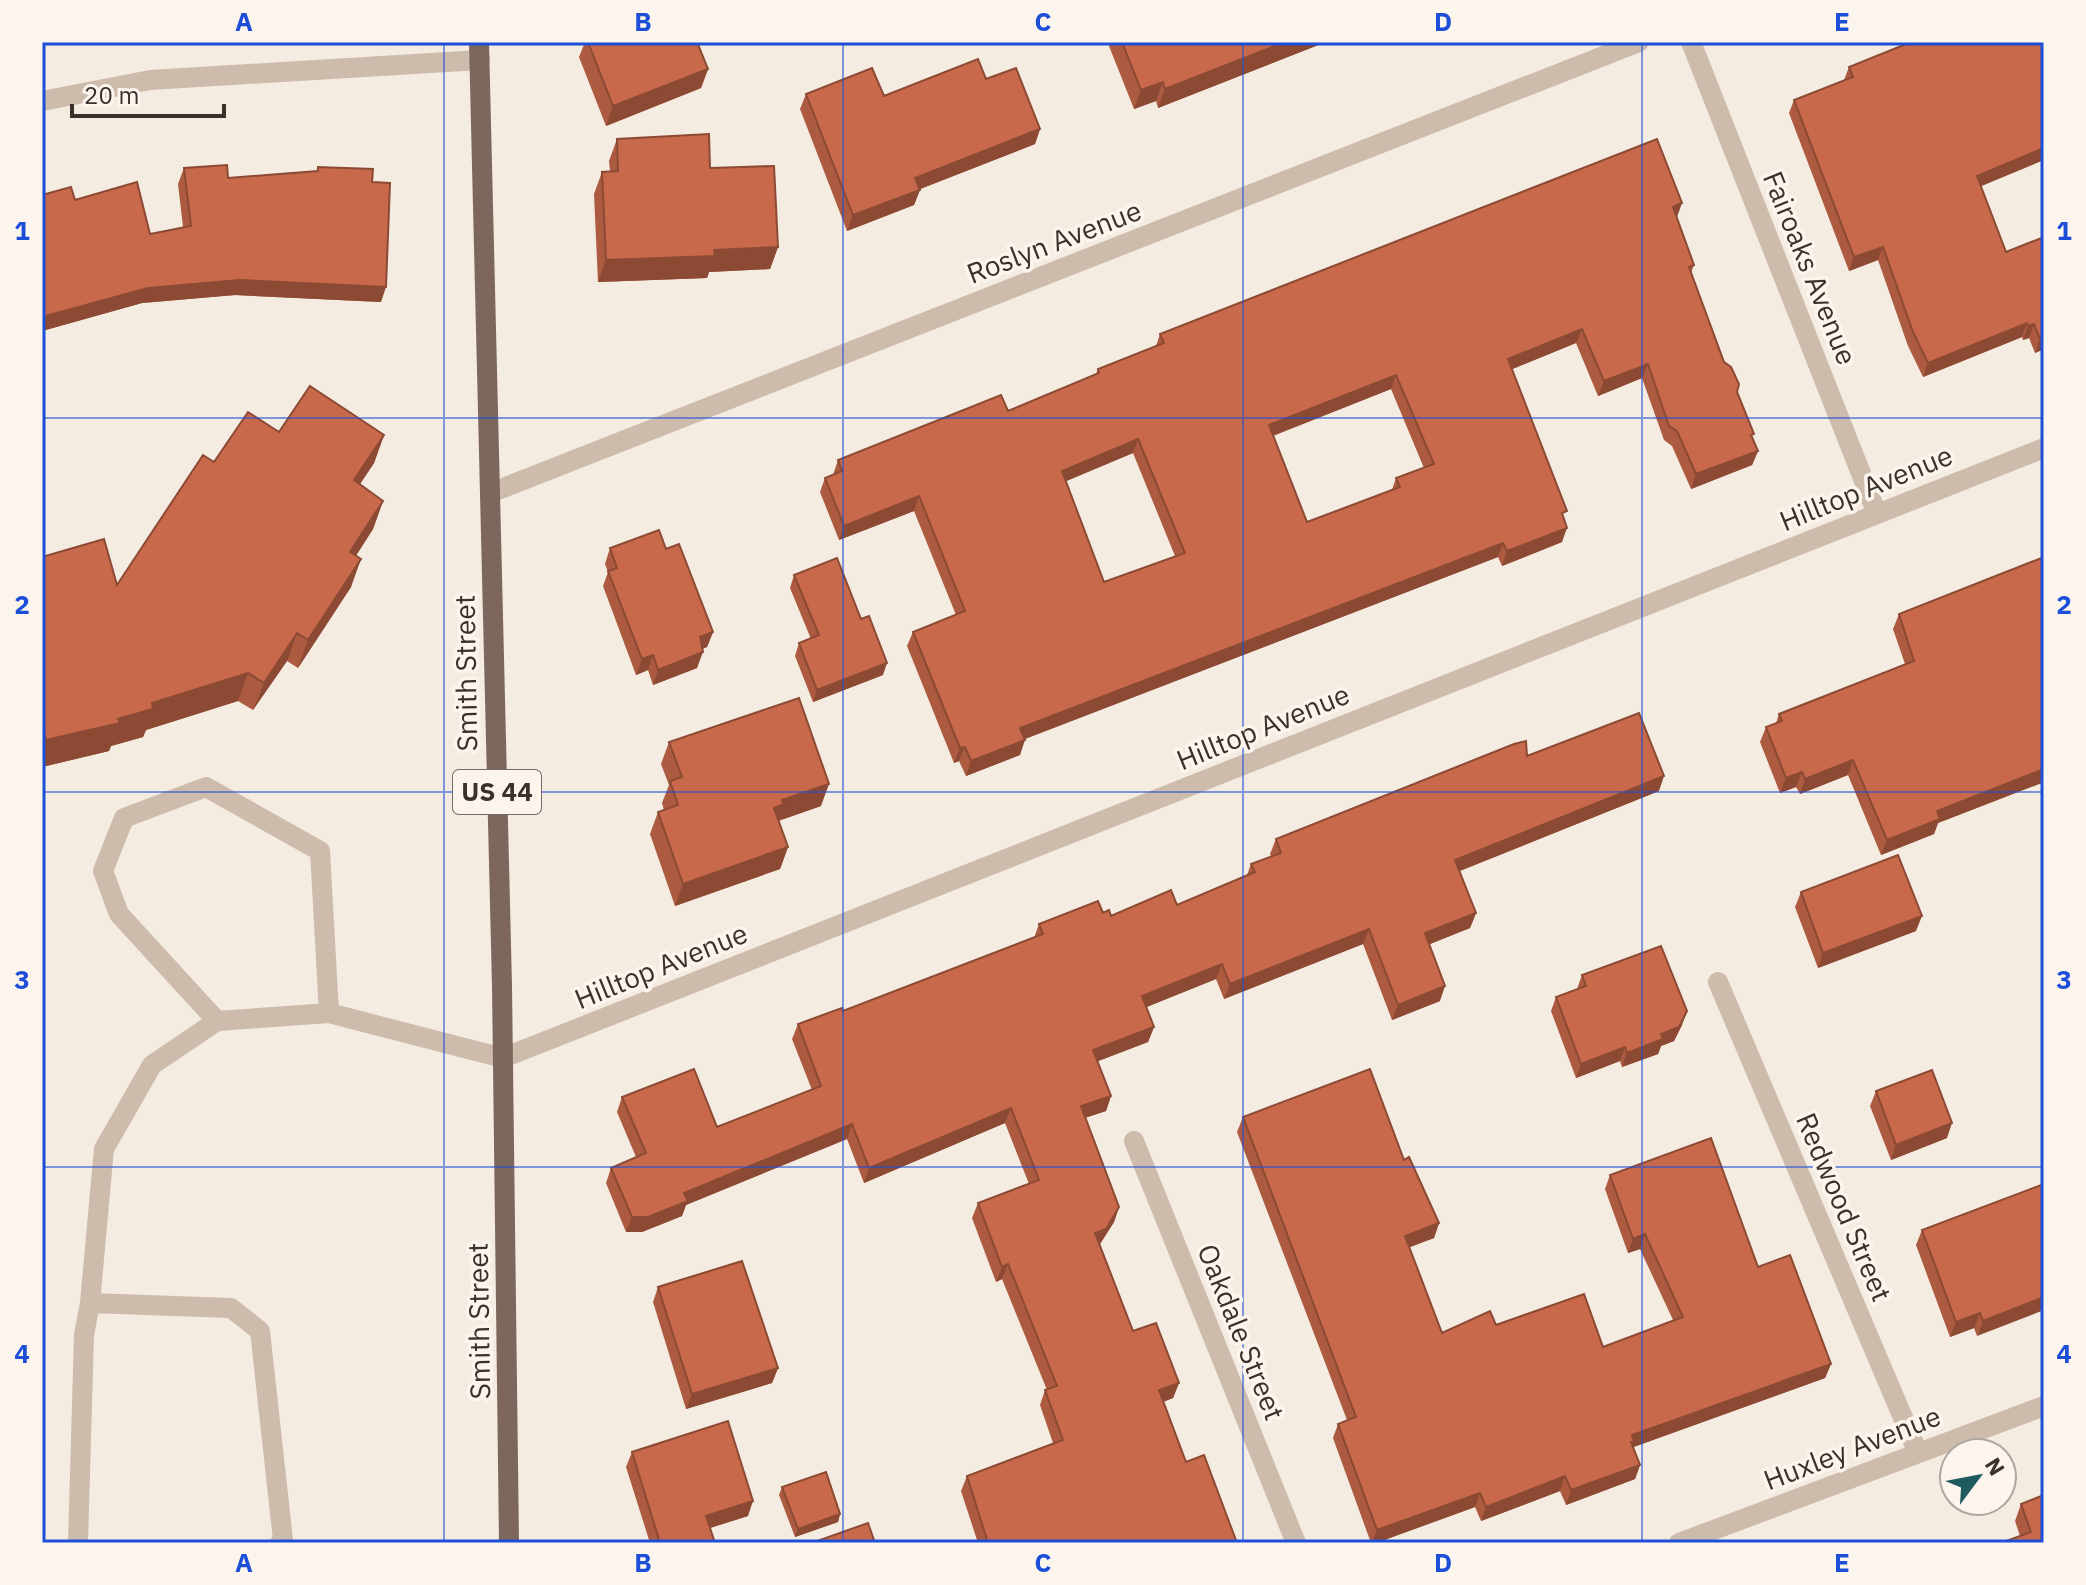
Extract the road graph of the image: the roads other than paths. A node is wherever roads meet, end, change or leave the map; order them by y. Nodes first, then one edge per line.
1 (1639, 42) edge
2 (1691, 42) edge
3 (479, 51) edge
4 (42, 101) edge
5 (2044, 448) edge
6 (490, 493) junction
7 (1877, 514) junction
8 (1718, 982) dead end
9 (329, 1013) junction
10 (217, 1021) junction
11 (503, 1058) junction
12 (1134, 1141) dead end
13 (90, 1303) junction
14 (2044, 1406) edge
15 (1918, 1453) junction
16 (78, 1543) edge
17 (280, 1543) edge
18 (509, 1543) edge
19 (1296, 1543) edge
20 (1679, 1543) edge

1 - 6 street, Roslyn Avenue
2 - 7 street, Fairoaks Avenue
3 - 4 street
3 - 6 main road, Smith Street / US 44
5 - 7 street, Hilltop Avenue
6 - 11 main road, Smith Street / US 44
7 - 11 street, Hilltop Avenue
8 - 15 street, Redwood Street
9 - 10 street
9 - 10 street
9 - 11 street
10 - 13 street
11 - 18 main road, Smith Street / US 44
12 - 19 street, Oakdale Street
13 - 16 street
13 - 17 street
14 - 15 street, Huxley Avenue
15 - 20 street, Huxley Avenue

